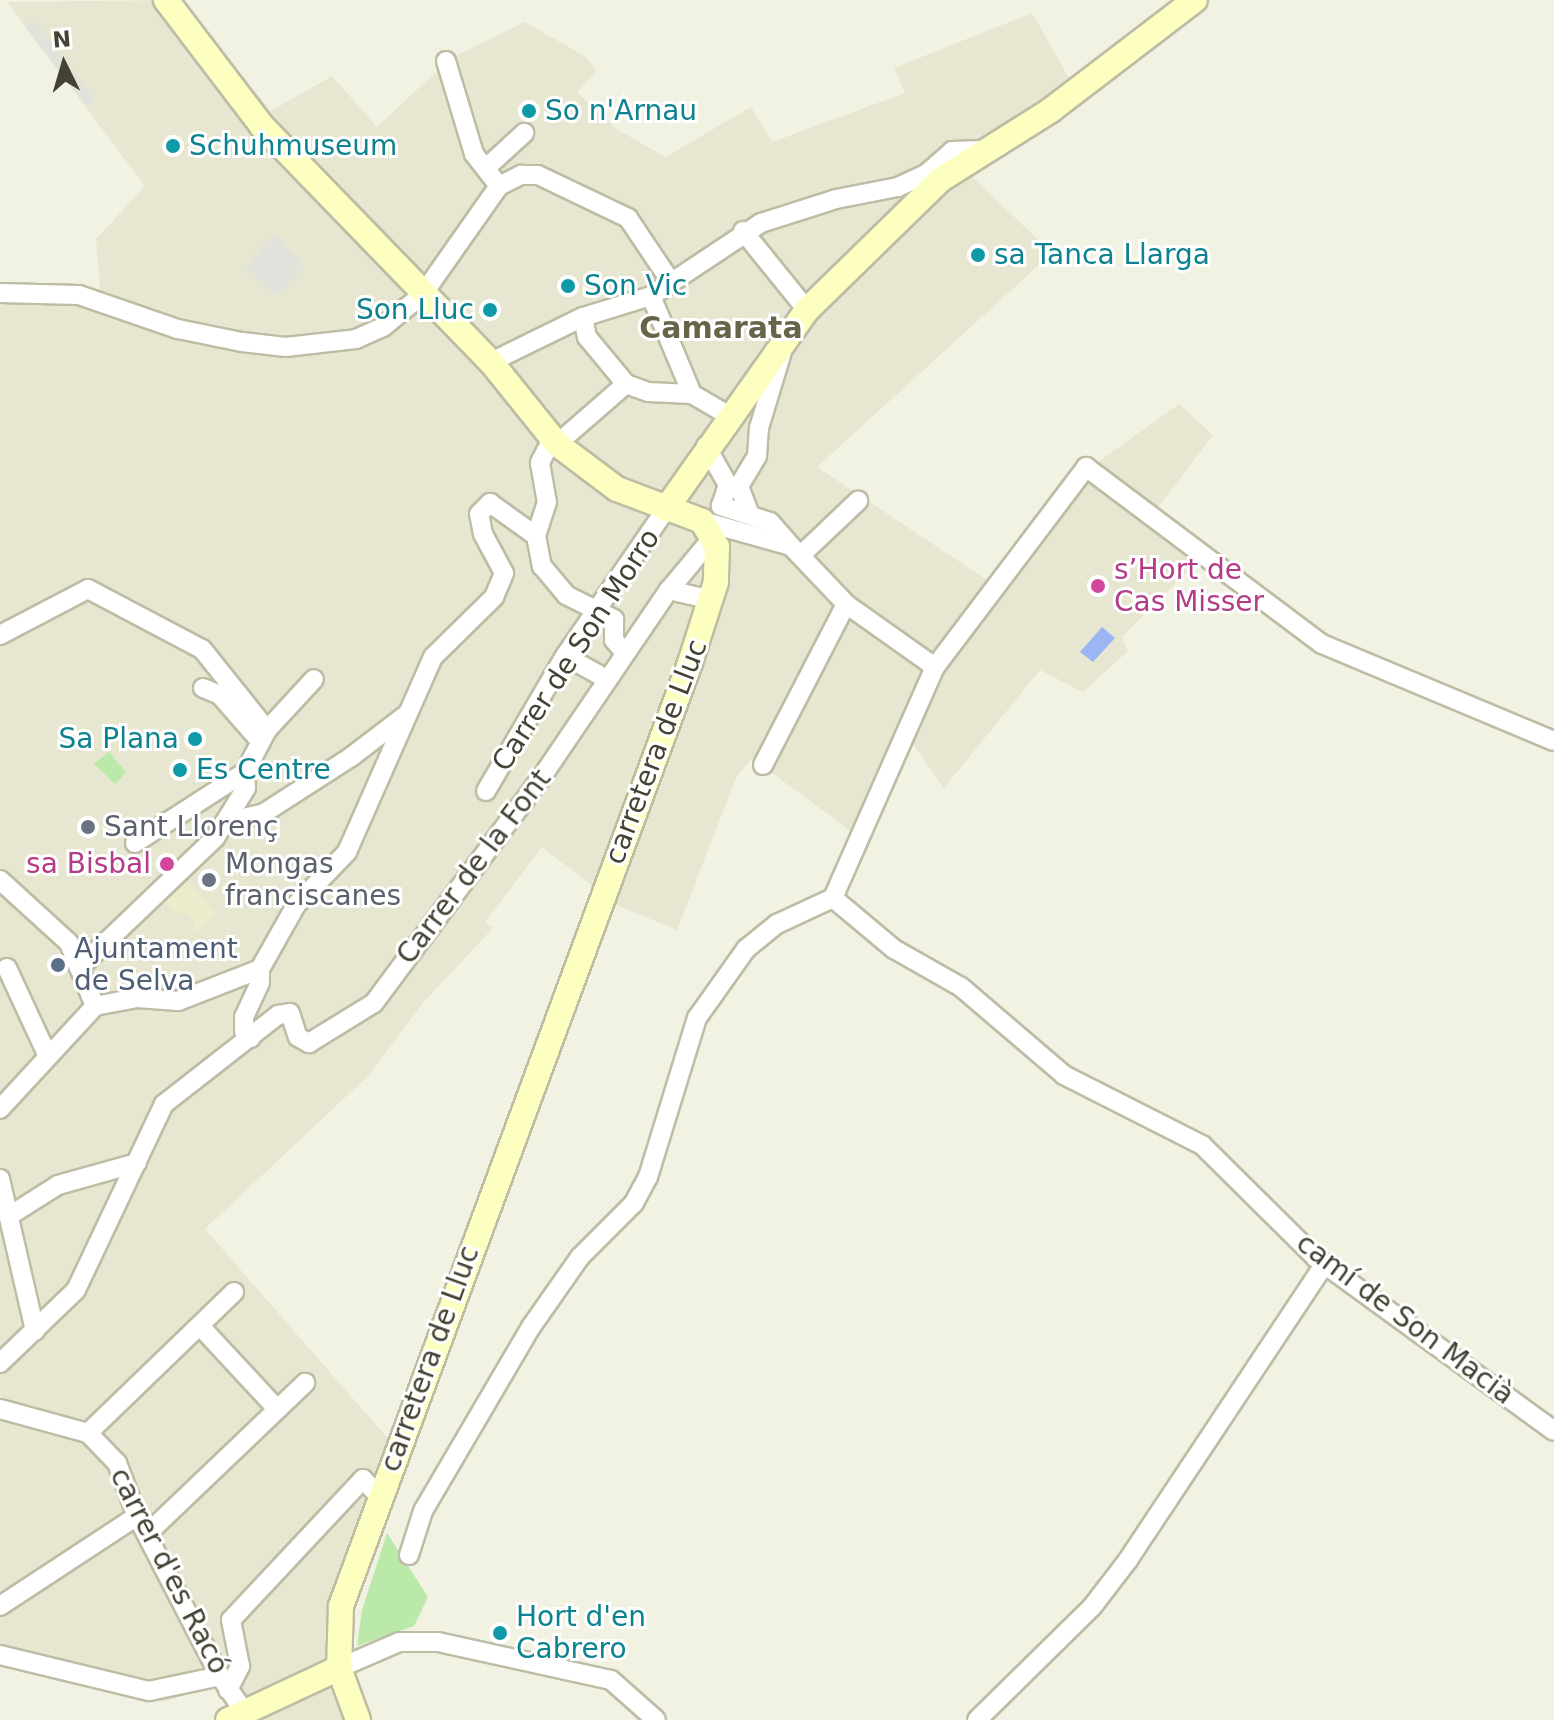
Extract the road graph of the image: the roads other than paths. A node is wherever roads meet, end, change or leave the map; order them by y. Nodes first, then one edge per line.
1 (166, 0) edge
2 (1195, 0) edge
3 (446, 61) dead end
4 (524, 133) dead end
5 (982, 150) junction
6 (486, 168) junction
7 (499, 186) junction
8 (743, 231) junction
9 (671, 282) junction
10 (0, 293) edge
11 (423, 294) junction
12 (651, 296) junction
13 (807, 310) junction
14 (583, 317) junction
15 (792, 331) junction
16 (491, 362) junction
17 (626, 384) junction
18 (692, 394) junction
19 (728, 415) junction
20 (554, 441) junction
21 (706, 446) junction
22 (858, 501) dead end
23 (666, 509) junction
24 (750, 515) junction
25 (708, 528) junction
26 (536, 536) junction
27 (796, 550) junction
28 (669, 590) junction
29 (712, 600) junction
30 (846, 604) junction
31 (596, 611) junction
32 (0, 635) edge
33 (624, 652) junction
34 (565, 656) junction
35 (935, 667) junction
36 (598, 674) dead end
37 (314, 679) dead end
38 (203, 688) dead end
39 (409, 712) junction
40 (264, 736) junction
41 (1554, 741) edge
42 (763, 765) dead end
43 (245, 772) junction
44 (486, 791) dead end
45 (226, 822) junction
46 (135, 843) dead end
47 (0, 880) edge
48 (833, 898) junction
49 (7, 968) dead end
50 (79, 968) junction
51 (260, 969) junction
52 (95, 1006) junction
53 (251, 1038) junction
54 (47, 1054) junction
55 (0, 1109) edge
56 (137, 1163) junction
57 (0, 1179) edge
58 (9, 1216) junction
59 (1325, 1264) junction
60 (234, 1292) dead end
61 (200, 1326) junction
62 (35, 1331) junction
63 (0, 1363) edge
64 (305, 1383) dead end
65 (0, 1409) edge
66 (277, 1409) junction
67 (1554, 1431) edge
68 (88, 1433) junction
69 (380, 1497) junction
70 (137, 1516) junction
71 (147, 1534) junction
72 (409, 1555) dead end
73 (0, 1606) edge
74 (0, 1655) edge
75 (339, 1668) junction
76 (224, 1683) junction
77 (236, 1715) edge
78 (358, 1720) edge
79 (656, 1720) edge
80 (977, 1720) edge

1 - 11 main road
2 - 5 main road
3 - 6 street
4 - 6 street
5 - 8 street
5 - 13 main road
6 - 7 street
7 - 9 street
7 - 11 street
8 - 9 street
8 - 13 street
9 - 12 street
10 - 11 street
11 - 16 main road
12 - 14 street
12 - 18 street
13 - 15 main road
14 - 16 street
14 - 17 street
15 - 19 main road
15 - 24 street
16 - 20 main road
17 - 18 street
17 - 20 street
18 - 19 street
19 - 21 main road
20 - 23 main road
20 - 26 street
21 - 23 main road
21 - 24 street
22 - 27 street
23 - 25 main road
23 - 31 street, Carrer de Son Morro
24 - 27 street
25 - 27 street
25 - 28 street, Carrer de la Font
25 - 29 main road, carretera de Lluc
26 - 31 street
26 - 39 street
27 - 30 street
28 - 29 street
28 - 33 street, Carrer de la Font
29 - 69 main road, carretera de Lluc
30 - 35 street
30 - 42 street
31 - 33 street
31 - 34 street, Carrer de Son Morro
32 - 40 street
33 - 53 street, Carrer de la Font
34 - 36 street
34 - 44 street, Carrer de Son Morro
35 - 41 street
35 - 48 street
37 - 40 street
38 - 40 street
39 - 45 street
39 - 51 street
40 - 43 street
43 - 45 street
43 - 46 street
45 - 50 street
47 - 50 street
48 - 59 street, camí de Son Macià
48 - 72 street
49 - 54 street
50 - 52 street
51 - 52 street
51 - 53 street
52 - 54 street
53 - 56 street
54 - 55 street
56 - 58 street
56 - 62 street
57 - 58 street
58 - 62 street
59 - 67 street, camí de Son Macià
59 - 80 street
60 - 61 street
61 - 66 street
61 - 68 street
62 - 63 street
64 - 66 street
65 - 68 street
66 - 71 street
68 - 70 street, carrer d'es Racó
69 - 75 main road, carretera de Lluc
69 - 76 street
70 - 71 street, carrer d'es Racó
70 - 73 street
71 - 76 street, carrer d'es Racó
74 - 76 street
75 - 77 main road
75 - 78 main road
75 - 79 street
76 - 77 street, carrer d'es Racó

